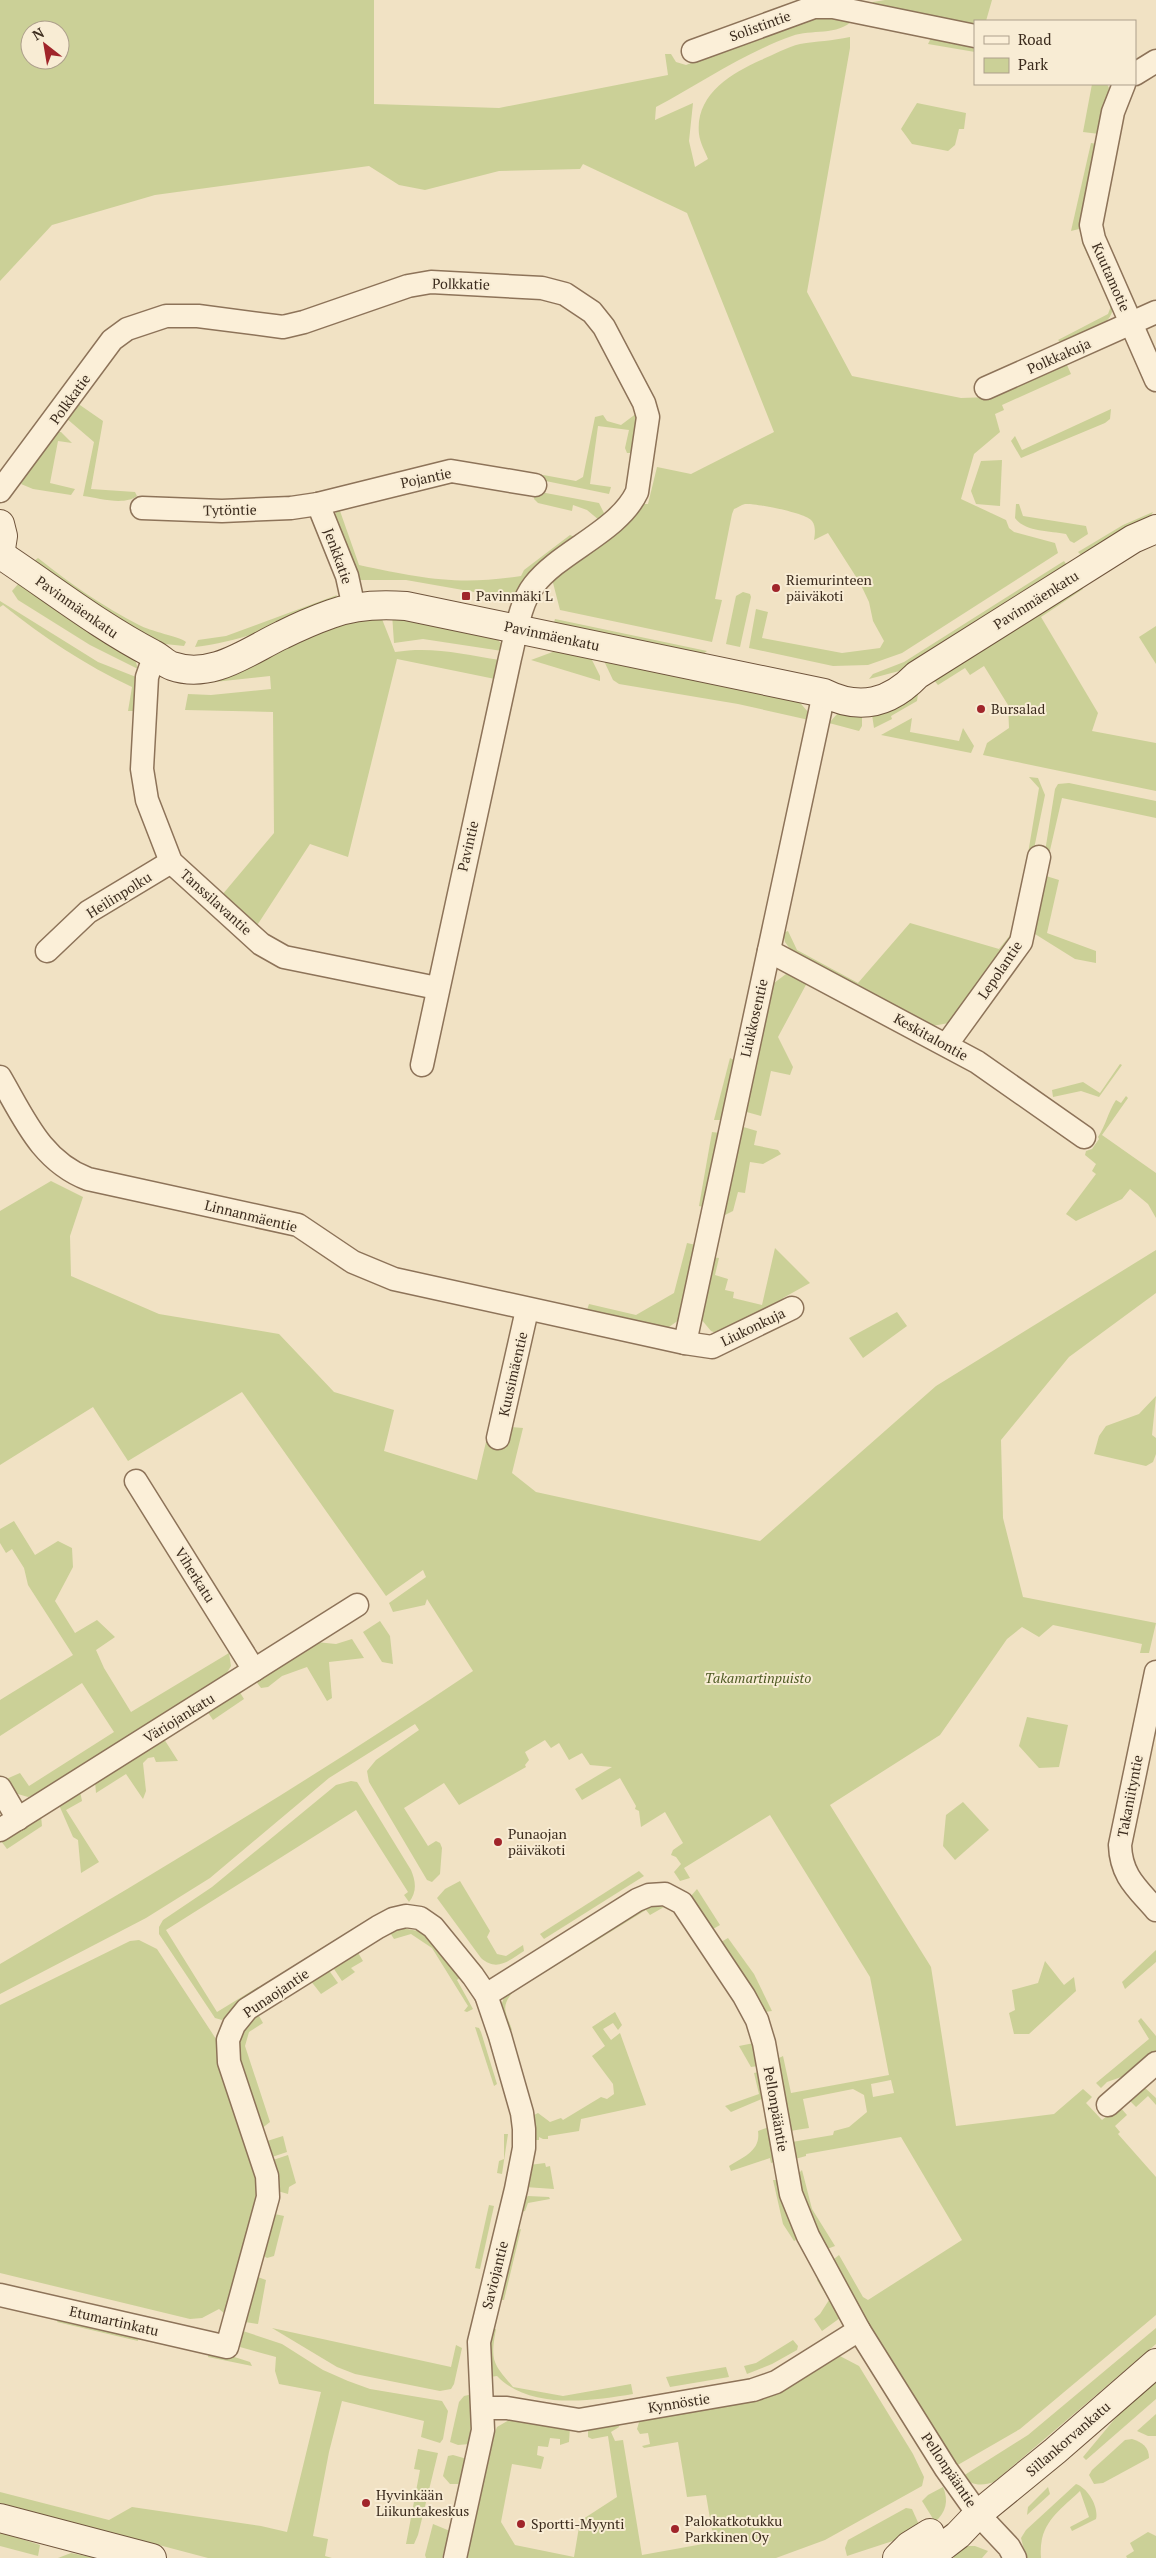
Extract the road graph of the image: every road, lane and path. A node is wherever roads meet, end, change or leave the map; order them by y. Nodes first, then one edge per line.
1 (974, 36) edge
2 (694, 51) dead end
3 (1156, 61) edge
4 (1136, 73) edge
5 (1124, 85) edge
6 (1156, 312) edge
7 (1131, 324) junction
8 (1156, 380) edge
9 (986, 388) dead end
10 (534, 485) dead end
11 (0, 491) edge
12 (318, 504) junction
13 (142, 508) dead end
14 (0, 524) edge
15 (1156, 529) edge
16 (0, 555) edge
17 (354, 608) junction
18 (517, 629) junction
19 (155, 654) junction
20 (824, 693) junction
21 (1039, 857) dead end
22 (171, 862) junction
23 (47, 951) dead end
24 (769, 951) junction
25 (437, 988) junction
26 (947, 1044) junction
27 (422, 1064) dead end
28 (0, 1078) edge
29 (1084, 1137) dead end
30 (792, 1308) dead end
31 (527, 1310) junction
32 (685, 1343) junction
33 (498, 1438) dead end
34 (136, 1481) dead end
35 (357, 1605) dead end
36 (254, 1670) junction
37 (1156, 1672) edge
38 (0, 1788) edge
39 (9, 1824) edge
40 (1156, 1910) edge
41 (486, 1995) junction
42 (1156, 2063) edge
43 (1108, 2105) dead end
44 (0, 2295) edge
45 (859, 2330) junction
46 (227, 2347) joint
47 (1156, 2362) edge
48 (484, 2408) junction
49 (978, 2514) junction
50 (0, 2518) edge
51 (152, 2558) edge
52 (455, 2558) edge
53 (897, 2558) edge
54 (919, 2558) edge
55 (1015, 2558) edge

1 - 2 street, Solistintie
3 - 4 street
5 - 7 street, Kuutamotie
6 - 7 street, Polkkakuja
7 - 8 street, Kuutamotie
7 - 9 street, Polkkakuja
10 - 12 street, Pojantie
11 - 18 street, Polkkatie
12 - 13 street, Tytöntie
12 - 17 street, Jenkkatie
14 - 16 street
15 - 20 street, Pavinmäenkatu
16 - 19 street, Pavinmäenkatu
17 - 18 street, Pavinmäenkatu
17 - 19 street, Pavinmäenkatu
18 - 20 street, Pavinmäenkatu
18 - 25 street, Pavintie
19 - 22 street, Tanssilavantie
20 - 24 street, Liukkosentie
21 - 26 street, Lepolantie
22 - 23 street, Heilinpolku
22 - 25 street, Tanssilavantie
24 - 26 street, Keskitalontie
24 - 32 street, Liukkosentie
25 - 27 street, Pavintie
26 - 29 street, Keskitalontie
28 - 31 street, Linnanmäentie
30 - 32 street, Liukonkuja
31 - 32 street, Linnanmäentie
31 - 33 street, Kuusimäentie
34 - 36 street, Viherkatu
35 - 36 street, Väriojankatu
36 - 39 street, Väriojankatu
37 - 40 street, Takaniityntie
38 - 39 street
41 - 45 street, Pellonpääntie
41 - 46 street, Punaojantie
41 - 48 street, Saviojantie
42 - 43 street
44 - 46 street, Etumartinkatu
45 - 48 street, Kynnöstie
45 - 49 street, Pellonpääntie
47 - 49 street, Sillankorvankatu
48 - 52 street, Saviojantie
49 - 53 street, Sillankorvankatu
49 - 54 street, Sillankorvankatu
49 - 55 street, Pellonpääntie
50 - 51 street

